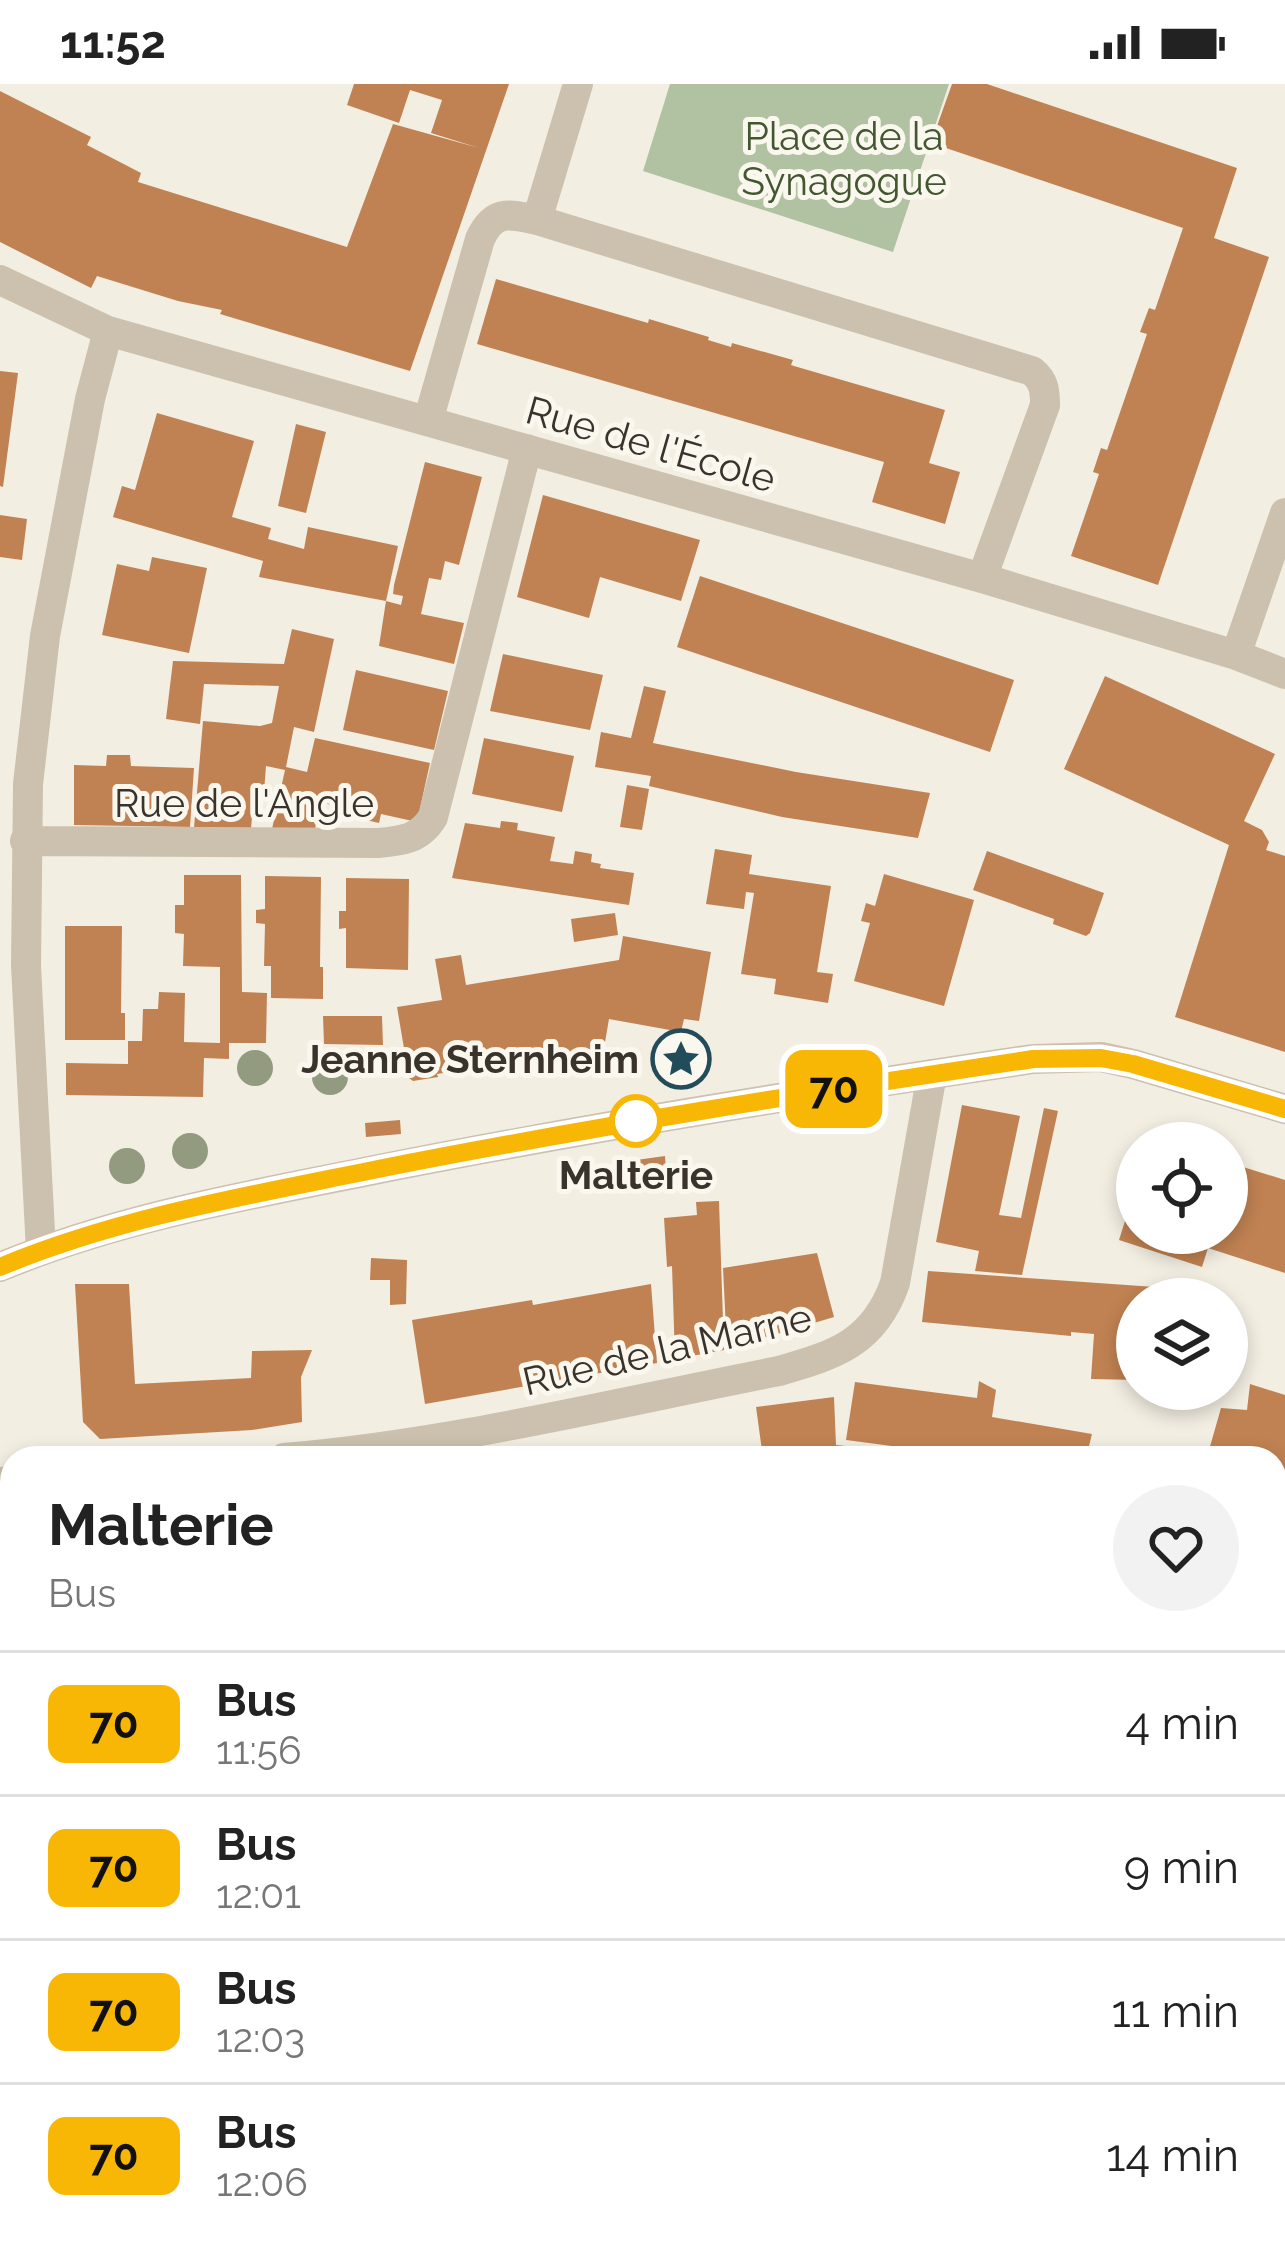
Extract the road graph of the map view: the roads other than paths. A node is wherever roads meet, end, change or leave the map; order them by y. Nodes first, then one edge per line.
1 (578, 84) edge
2 (537, 220) junction
3 (0, 280) edge
4 (108, 331) junction
5 (428, 422) junction
6 (527, 449) junction
7 (1285, 513) edge
8 (982, 578) junction
9 (1236, 656) junction
10 (1285, 674) edge
11 (25, 841) junction
12 (932, 1074) junction
13 (1285, 1109) edge
14 (40, 1250) junction
15 (0, 1267) edge
16 (447, 1446) edge

1 - 2 street
2 - 5 street
2 - 8 street
3 - 4 street, Rue de l'École
4 - 5 street, Rue de l'École
4 - 11 street
5 - 6 street, Rue de l'École
6 - 8 street, Rue de l'École
6 - 11 street, Rue de l'Angle
7 - 9 street
8 - 9 street, Rue de l'École
9 - 10 street, Rue de l'École
11 - 14 street
12 - 13 street
12 - 14 street
12 - 16 street, Rue de la Marne
14 - 15 street

